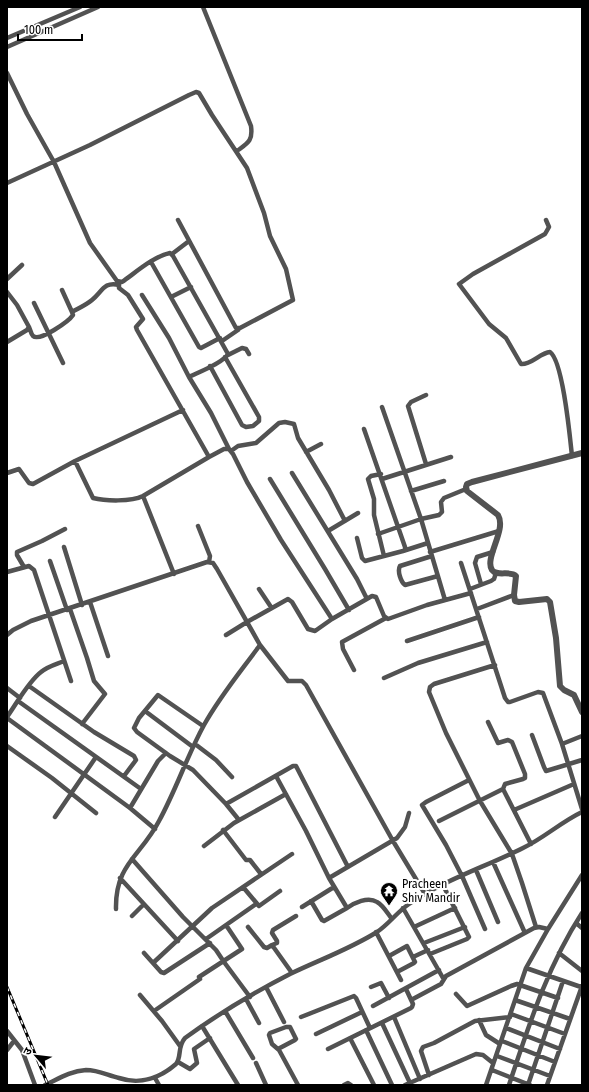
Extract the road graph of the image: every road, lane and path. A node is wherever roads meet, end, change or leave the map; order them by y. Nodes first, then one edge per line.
1 (80, 7) edge
2 (98, 7) edge
3 (203, 7) edge
4 (7, 38) edge
5 (7, 47) edge
6 (7, 73) edge
7 (237, 151) junction
8 (54, 162) junction
9 (7, 183) edge
10 (178, 220) dead end
11 (546, 220) dead end
12 (189, 241) junction
13 (172, 254) junction
14 (151, 262) junction
15 (22, 265) dead end
16 (7, 279) edge
17 (119, 283) junction
18 (191, 287) junction
19 (62, 290) dead end
20 (7, 292) edge
21 (142, 294) dead end
22 (171, 298) junction
23 (34, 303) dead end
24 (72, 312) junction
25 (29, 327) junction
26 (238, 330) dead end
27 (49, 332) junction
28 (221, 340) junction
29 (7, 342) edge
30 (249, 354) dead end
31 (226, 356) junction
32 (63, 363) dead end
33 (210, 366) junction
34 (189, 377) junction
35 (426, 395) dead end
36 (382, 407) dead end
37 (182, 410) junction
38 (364, 429) dead end
39 (321, 444) dead end
40 (230, 450) junction
41 (306, 452) junction
42 (582, 453) edge
43 (572, 456) junction
44 (209, 457) junction
45 (451, 457) dead end
46 (75, 461) junction
47 (426, 464) junction
48 (8, 471) edge
49 (404, 471) junction
50 (292, 473) dead end
51 (382, 477) junction
52 (270, 479) dead end
53 (444, 481) dead end
54 (466, 489) junction
55 (411, 491) junction
56 (143, 496) junction
57 (358, 513) dead end
58 (420, 519) junction
59 (345, 521) junction
60 (198, 526) dead end
61 (399, 527) junction
62 (65, 529) dead end
63 (328, 531) junction
64 (499, 531) junction
65 (378, 534) junction
66 (357, 538) dead end
67 (428, 543) junction
68 (64, 547) dead end
69 (405, 550) junction
70 (493, 552) junction
71 (431, 554) junction
72 (384, 556) junction
73 (50, 561) dead end
74 (209, 562) junction
75 (461, 563) dead end
76 (24, 567) junction
77 (7, 572) edge
78 (496, 573) junction
79 (174, 574) junction
80 (438, 576) junction
81 (481, 584) junction
82 (259, 589) dead end
83 (471, 590) junction
84 (514, 595) junction
85 (367, 599) junction
86 (445, 600) junction
87 (90, 602) junction
88 (82, 605) junction
89 (270, 607) junction
90 (68, 609) junction
91 (477, 609) junction
92 (348, 610) junction
93 (49, 616) junction
94 (479, 617) junction
95 (386, 618) junction
96 (332, 619) junction
97 (247, 622) junction
98 (7, 635) edge
99 (226, 635) dead end
100 (407, 641) dead end
101 (487, 642) junction
102 (260, 645) junction
103 (108, 656) dead end
104 (64, 660) junction
105 (495, 666) junction
106 (354, 670) dead end
107 (384, 678) dead end
108 (71, 681) dead end
109 (29, 686) junction
110 (7, 688) edge
111 (19, 700) junction
112 (145, 711) junction
113 (582, 712) edge
114 (7, 718) edge
115 (488, 722) dead end
116 (82, 724) junction
117 (203, 726) junction
118 (532, 735) dead end
119 (582, 736) edge
120 (562, 744) junction
121 (194, 745) junction
122 (7, 746) edge
123 (166, 753) junction
124 (96, 757) junction
125 (582, 760) edge
126 (185, 764) junction
127 (567, 764) junction
128 (84, 774) junction
129 (124, 776) junction
130 (276, 776) junction
131 (232, 777) dead end
132 (469, 780) junction
133 (574, 784) junction
134 (142, 789) junction
135 (503, 790) junction
136 (71, 793) junction
137 (286, 794) junction
138 (480, 801) junction
139 (226, 804) junction
140 (130, 808) junction
141 (582, 809) edge
142 (514, 810) junction
143 (582, 812) edge
144 (96, 813) dead end
145 (409, 813) dead end
146 (55, 818) dead end
147 (239, 820) junction
148 (439, 821) dead end
149 (155, 829) junction
150 (223, 830) junction
151 (393, 841) junction
152 (531, 844) junction
153 (204, 846) dead end
154 (292, 854) dead end
155 (512, 854) junction
156 (132, 859) junction
157 (493, 862) junction
158 (348, 867) junction
159 (476, 870) junction
160 (261, 874) junction
161 (582, 875) edge
162 (462, 876) junction
163 (120, 878) junction
164 (329, 878) junction
165 (443, 885) junction
166 (243, 887) junction
167 (334, 887) junction
168 (280, 891) dead end
169 (425, 894) junction
170 (311, 901) junction
171 (144, 904) junction
172 (256, 904) junction
173 (302, 907) dead end
174 (347, 908) junction
175 (403, 908) junction
176 (455, 908) junction
177 (116, 909) dead end
178 (582, 914) edge
179 (132, 916) dead end
180 (296, 916) dead end
181 (392, 919) junction
182 (498, 922) dead end
183 (576, 923) junction
184 (226, 926) junction
185 (192, 927) junction
186 (248, 927) dead end
187 (414, 927) junction
188 (465, 927) junction
189 (536, 927) junction
190 (582, 928) edge
191 (485, 929) dead end
192 (548, 929) junction
193 (376, 932) junction
194 (525, 933) junction
195 (178, 941) junction
196 (208, 941) junction
197 (424, 943) junction
198 (272, 945) junction
199 (429, 952) junction
200 (144, 953) dead end
201 (559, 953) junction
202 (389, 956) junction
203 (413, 957) junction
204 (224, 962) junction
205 (153, 963) junction
206 (526, 968) junction
207 (439, 970) junction
208 (582, 971) edge
209 (397, 972) junction
210 (292, 974) junction
211 (547, 976) junction
212 (443, 978) junction
213 (401, 980) dead end
214 (563, 981) junction
215 (520, 985) junction
216 (266, 987) junction
217 (371, 987) dead end
218 (582, 987) edge
219 (406, 989) junction
220 (541, 992) junction
221 (456, 994) dead end
222 (140, 995) dead end
223 (248, 998) junction
224 (389, 998) junction
225 (558, 998) junction
226 (411, 1000) junction
227 (515, 1000) junction
228 (373, 1006) dead end
229 (536, 1007) junction
230 (154, 1011) junction
231 (225, 1011) junction
232 (362, 1012) junction
233 (553, 1013) junction
234 (510, 1016) junction
235 (394, 1017) junction
236 (302, 1018) dead end
237 (570, 1019) junction
238 (479, 1020) junction
239 (284, 1022) dead end
240 (531, 1022) junction
241 (260, 1023) dead end
242 (382, 1023) junction
243 (202, 1026) junction
244 (548, 1027) junction
245 (506, 1028) junction
246 (368, 1029) junction
247 (7, 1031) edge
248 (316, 1034) dead end
249 (565, 1034) junction
250 (526, 1035) junction
251 (210, 1038) junction
252 (350, 1038) junction
253 (14, 1041) junction
254 (543, 1041) junction
255 (501, 1043) junction
256 (180, 1046) junction
257 (521, 1048) junction
258 (278, 1049) junction
259 (328, 1049) dead end
260 (560, 1049) junction
261 (7, 1050) edge
262 (496, 1056) junction
263 (538, 1056) junction
264 (178, 1062) junction
265 (516, 1062) junction
266 (555, 1062) junction
267 (494, 1063) junction
268 (534, 1069) junction
269 (492, 1070) junction
270 (429, 1075) junction
271 (550, 1076) junction
272 (156, 1078) junction
273 (511, 1078) junction
274 (420, 1079) junction
275 (127, 1083) edge
276 (410, 1083) junction
277 (51, 1084) edge
278 (35, 1085) edge
279 (45, 1085) edge
280 (159, 1085) edge
281 (238, 1085) edge
282 (266, 1085) edge
283 (298, 1085) edge
284 (344, 1085) edge
285 (351, 1085) edge
286 (374, 1085) edge
287 (392, 1085) edge
288 (405, 1085) edge
289 (486, 1085) edge
290 (509, 1085) edge
291 (529, 1085) edge
292 (547, 1085) edge

1 - 4 street
2 - 5 street
3 - 7 street
6 - 8 street
7 - 8 street
7 - 12 street
8 - 9 street
8 - 17 street
10 - 12 street
11 - 43 street
12 - 13 street
13 - 14 street
13 - 18 street
14 - 17 street
14 - 22 street
15 - 16 street
17 - 24 street
17 - 37 street
18 - 22 street
18 - 28 street
19 - 24 street
20 - 25 street
21 - 34 street
22 - 28 street
23 - 27 street
24 - 27 street
25 - 27 street
25 - 29 street
26 - 28 street
27 - 32 street
28 - 31 street
30 - 31 street
31 - 33 street
31 - 33 street
33 - 34 street
34 - 40 street
35 - 47 street
36 - 49 street
37 - 44 street
37 - 46 street
38 - 51 street
39 - 41 street
40 - 41 street
40 - 44 street
40 - 96 street
41 - 59 street
42 - 43 street
43 - 54 street
44 - 56 street
45 - 47 street
46 - 48 street
46 - 56 street
47 - 49 street
49 - 51 street
49 - 55 street
50 - 63 street
51 - 61 street
51 - 65 street
52 - 92 street
53 - 55 street
54 - 58 street
54 - 64 street
55 - 58 street
56 - 79 street
57 - 59 street
58 - 61 street
58 - 67 street
59 - 63 street
60 - 74 street
61 - 65 street
61 - 69 street
62 - 76 street
63 - 85 street
64 - 70 street
64 - 71 street
65 - 72 street
66 - 72 street
67 - 69 street
67 - 71 street
68 - 88 street
69 - 72 street
70 - 78 street
70 - 81 street
71 - 80 street
71 - 80 street
73 - 90 street
74 - 79 street
74 - 97 street
75 - 83 street
76 - 77 street
76 - 93 street
78 - 81 street
78 - 84 street
79 - 87 street
80 - 86 street
81 - 83 street
82 - 89 street
83 - 86 street
83 - 91 street
84 - 91 street
84 - 113 street
85 - 92 street
85 - 95 street
86 - 95 street
87 - 88 street
87 - 103 street
88 - 90 street
89 - 96 street
89 - 97 street
90 - 93 street
90 - 116 street
91 - 94 street
92 - 96 street
93 - 98 street
93 - 104 street
94 - 100 street
94 - 101 street
95 - 106 street
97 - 99 street
97 - 102 street
101 - 105 street
101 - 107 street
102 - 117 street
102 - 151 street
104 - 108 street
104 - 109 street
105 - 120 street
105 - 132 street
109 - 111 street
109 - 116 street
110 - 111 street
111 - 114 street
111 - 124 street
112 - 117 street
112 - 121 street
112 - 123 street
114 - 128 street
115 - 135 street
116 - 129 street
117 - 121 street
118 - 127 street
119 - 120 street
120 - 127 street
121 - 126 street
121 - 131 street
122 - 136 street
123 - 126 street
123 - 134 street
124 - 128 street
124 - 129 street
125 - 127 street
126 - 139 street
126 - 149 street
127 - 133 street
128 - 136 street
128 - 140 street
129 - 134 street
130 - 137 street
130 - 139 street
130 - 158 street
132 - 138 street
132 - 162 street
133 - 141 street
133 - 142 street
134 - 140 street
135 - 138 street
135 - 142 street
136 - 144 street
136 - 146 street
137 - 147 street
137 - 164 street
138 - 148 street
138 - 155 street
139 - 147 street
140 - 149 street
142 - 152 street
143 - 152 street
145 - 151 street
147 - 150 street
149 - 156 street
150 - 153 street
150 - 160 street
151 - 158 street
151 - 169 street
152 - 155 street
154 - 160 street
155 - 157 street
155 - 189 street
156 - 163 street
156 - 185 street
157 - 159 street
157 - 194 street
158 - 164 street
159 - 162 street
159 - 182 street
160 - 166 street
161 - 192 street
162 - 165 street
162 - 191 street
163 - 171 street
163 - 177 street
164 - 167 street
165 - 169 street
165 - 176 street
166 - 172 street
166 - 185 street
167 - 170 street
167 - 174 street
168 - 172 street
169 - 175 street
170 - 173 street
170 - 174 street
171 - 179 street
171 - 195 street
172 - 184 street
174 - 181 street
175 - 181 street
175 - 187 street
176 - 187 street
176 - 188 street
178 - 183 street
180 - 198 street
181 - 193 street
183 - 190 street
183 - 201 street
184 - 196 street
184 - 204 street
185 - 195 street
185 - 196 street
186 - 198 street
187 - 197 street
188 - 197 street
188 - 199 street
189 - 192 street
189 - 194 street
192 - 206 street
193 - 202 street
193 - 210 street
194 - 212 street
195 - 205 street
196 - 204 street
196 - 205 street
197 - 199 street
198 - 210 street
199 - 203 street
199 - 207 street
200 - 205 street
201 - 208 street
201 - 211 street
202 - 203 street
202 - 209 street
203 - 209 street
204 - 223 street
204 - 230 street
206 - 211 street
206 - 215 street
207 - 212 street
207 - 219 street
209 - 213 street
210 - 216 street
211 - 214 street
211 - 220 street
212 - 226 street
214 - 218 street
214 - 225 street
215 - 220 street
215 - 221 street
215 - 227 street
216 - 223 street
216 - 239 street
217 - 224 street
218 - 237 street
219 - 224 street
219 - 226 street
220 - 225 street
220 - 229 street
222 - 230 street
223 - 231 street
223 - 241 street
224 - 228 street
225 - 233 street
226 - 235 street
227 - 229 street
227 - 234 street
229 - 233 street
229 - 240 street
230 - 256 street
231 - 243 street
231 - 282 street
232 - 236 street
232 - 246 street
232 - 248 street
233 - 237 street
233 - 244 street
234 - 238 street
234 - 240 street
234 - 245 street
235 - 242 street
235 - 274 street
237 - 249 street
238 - 255 street
238 - 270 street
240 - 244 street
240 - 250 street
242 - 246 street
242 - 276 street
243 - 251 street
243 - 256 street
244 - 249 street
244 - 254 street
245 - 250 street
245 - 255 street
246 - 252 street
246 - 287 street
247 - 253 street
249 - 260 street
250 - 254 street
250 - 257 street
251 - 264 street
251 - 281 street
252 - 259 street
252 - 286 street
253 - 261 street
253 - 278 street
254 - 260 street
254 - 263 street
255 - 257 street
255 - 262 street
256 - 264 street
257 - 263 street
257 - 265 street
258 - 258 street
258 - 283 street
260 - 266 street
262 - 265 street
262 - 267 street
263 - 266 street
263 - 268 street
264 - 272 street
265 - 268 street
265 - 273 street
266 - 271 street
267 - 269 street
267 - 270 street
268 - 271 street
268 - 291 street
269 - 273 street
269 - 289 street
270 - 274 street
271 - 292 street
272 - 275 street
272 - 280 street
273 - 290 street
273 - 291 street
274 - 276 street
275 - 277 street
276 - 288 street
277 - 279 street
284 - 285 street

